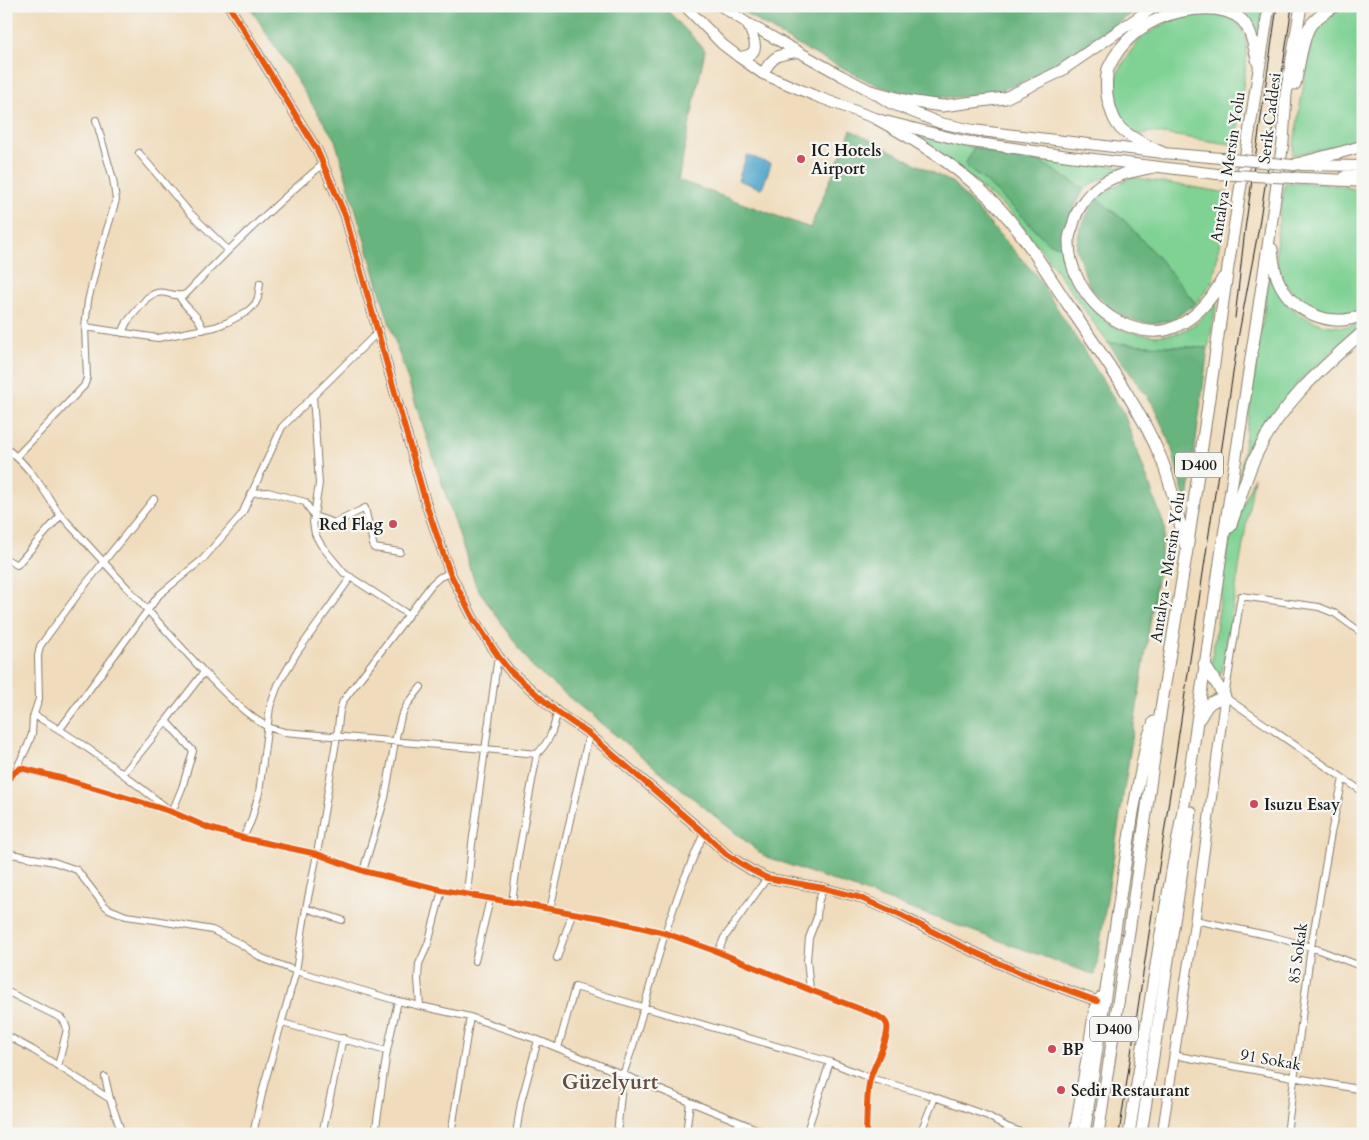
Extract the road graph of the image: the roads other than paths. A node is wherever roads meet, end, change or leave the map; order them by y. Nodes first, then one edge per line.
1 (230, 6) edge
2 (685, 6) edge
3 (721, 6) edge
4 (1155, 6) edge
5 (1269, 6) edge
6 (1301, 6) edge
7 (1335, 6) edge
8 (747, 23) junction
9 (799, 52) junction
10 (739, 57) junction
11 (1259, 70) junction
12 (763, 74) junction
13 (871, 90) junction
14 (877, 119) junction
15 (96, 120) dead end
16 (1283, 142) junction
17 (1363, 146) edge
18 (139, 153) dead end
19 (1163, 153) junction
20 (323, 164) junction
21 (1293, 165) junction
22 (1363, 166) edge
23 (1154, 167) junction
24 (1363, 175) edge
25 (1294, 178) junction
26 (1363, 184) edge
27 (1270, 233) junction
28 (228, 250) junction
29 (1228, 267) junction
30 (260, 283) dead end
31 (179, 296) junction
32 (1363, 315) edge
33 (85, 328) junction
34 (203, 330) junction
35 (378, 332) junction
36 (1363, 332) edge
37 (122, 333) junction
38 (314, 396) junction
39 (6, 448) edge
40 (17, 456) junction
41 (252, 493) junction
42 (154, 499) dead end
43 (61, 515) junction
44 (314, 516) junction
45 (1187, 550) junction
46 (400, 552) dead end
47 (1221, 555) junction
48 (6, 559) edge
49 (103, 562) junction
50 (450, 573) junction
51 (350, 578) junction
52 (148, 610) junction
53 (409, 615) junction
54 (1363, 634) edge
55 (498, 656) junction
56 (1204, 664) junction
57 (204, 672) junction
58 (421, 687) dead end
59 (1225, 698) junction
60 (1162, 702) junction
61 (557, 712) junction
62 (34, 715) junction
63 (166, 721) junction
64 (1197, 722) junction
65 (267, 727) junction
66 (60, 729) junction
67 (589, 734) junction
68 (337, 736) junction
69 (395, 741) junction
70 (485, 749) junction
71 (537, 754) junction
72 (1190, 770) junction
73 (15, 772) junction
74 (124, 774) junction
75 (1343, 778) junction
76 (6, 782) edge
77 (1363, 792) edge
78 (172, 812) junction
79 (704, 833) junction
80 (243, 838) junction
81 (6, 854) edge
82 (317, 854) junction
83 (363, 871) junction
84 (767, 878) junction
85 (823, 888) junction
86 (442, 890) junction
87 (467, 895) junction
88 (490, 899) junction
89 (512, 903) junction
90 (306, 908) junction
91 (550, 910) junction
92 (572, 914) junction
93 (342, 920) dead end
94 (1195, 920) junction
95 (666, 933) junction
96 (1311, 947) junction
97 (718, 952) junction
98 (556, 958) dead end
99 (474, 960) dead end
100 (1363, 967) edge
101 (296, 971) junction
102 (1107, 988) junction
103 (810, 990) junction
104 (6, 991) edge
105 (398, 1001) junction
106 (1097, 1001) junction
107 (420, 1006) junction
108 (645, 1007) junction
109 (470, 1017) junction
110 (282, 1022) junction
111 (6, 1035) edge
112 (343, 1038) junction
113 (538, 1040) junction
114 (558, 1048) junction
115 (387, 1051) junction
116 (1174, 1055) junction
117 (830, 1062) junction
118 (58, 1066) junction
119 (623, 1075) junction
120 (105, 1077) dead end
121 (870, 1078) junction
122 (1295, 1078) junction
123 (1363, 1090) edge
124 (934, 1097) junction
125 (110, 1100) junction
126 (690, 1102) junction
127 (738, 1122) junction
128 (122, 1134) edge
129 (253, 1134) edge
130 (322, 1134) edge
131 (375, 1134) edge
132 (451, 1134) edge
133 (516, 1134) edge
134 (617, 1134) edge
135 (686, 1134) edge
136 (736, 1134) edge
137 (768, 1134) edge
138 (806, 1134) edge
139 (866, 1134) edge
140 (920, 1134) edge
141 (1026, 1134) edge
142 (1074, 1134) edge
143 (1084, 1134) edge
144 (1098, 1134) edge
145 (1129, 1134) edge
146 (1141, 1134) edge
147 (1162, 1134) edge
148 (1287, 1134) edge

1 - 20 street
2 - 10 main road
3 - 8 main road
4 - 13 highway
5 - 11 highway, Antalya - Mersin Yolu / D400
6 - 16 highway, Serik Caddesi / D400
7 - 16 highway
8 - 9 main road
8 - 10 main road
9 - 12 main road
9 - 13 main road
10 - 12 main road
11 - 19 highway
11 - 29 highway, Antalya - Mersin Yolu / D400
12 - 14 main road
13 - 19 main road
14 - 23 main road
14 - 45 highway
15 - 33 street
16 - 27 highway, Serik Caddesi / D400
17 - 21 highway
18 - 28 street
19 - 21 main road, bridge
20 - 28 street
20 - 35 street
21 - 22 main road
23 - 25 main road, bridge
23 - 29 highway
24 - 25 main road
25 - 26 highway
27 - 32 highway
27 - 47 highway, D400
28 - 31 street
29 - 45 highway, Antalya - Mersin Yolu / D400
30 - 34 street
31 - 34 street
31 - 37 street
33 - 37 street
33 - 40 street
34 - 37 street
35 - 38 street
35 - 50 street
36 - 47 highway
38 - 41 street
38 - 44 street
39 - 40 street
40 - 43 street
41 - 44 street
41 - 52 street
42 - 49 street
43 - 48 street
43 - 49 street
44 - 46 street
44 - 51 street
45 - 60 highway, Antalya - Mersin Yolu / D400
47 - 56 highway, D400
49 - 52 street
49 - 62 street
50 - 53 street
50 - 55 street
51 - 53 street
51 - 65 street
52 - 57 street
52 - 66 street
53 - 68 street
54 - 59 street
55 - 61 street
55 - 70 street
56 - 59 highway
56 - 64 highway, D400
57 - 63 street
57 - 65 street
58 - 69 street
59 - 64 highway
59 - 75 street
59 - 94 street
60 - 102 highway
60 - 144 highway, Antalya - Mersin Yolu / D400
61 - 67 street
61 - 71 street
62 - 66 street
62 - 73 street
63 - 74 street
63 - 78 street
64 - 72 highway, D400
65 - 68 street
65 - 80 street
66 - 74 street
67 - 79 street
67 - 91 street
68 - 69 street
68 - 82 street
69 - 70 street
69 - 83 street
70 - 71 street
70 - 87 street
71 - 89 street
72 - 145 highway, D400
72 - 146 highway
73 - 76 street
73 - 78 street
74 - 78 street
75 - 77 street
75 - 96 street, 85 Sokak
78 - 80 street
79 - 84 street
79 - 95 street
80 - 82 street
81 - 101 street
82 - 83 street
82 - 90 street
83 - 86 street
84 - 85 street
84 - 97 street
85 - 103 street
85 - 106 street
86 - 87 street
86 - 107 street
87 - 88 street
88 - 89 street
88 - 99 street
89 - 91 street
90 - 93 street
90 - 101 street
91 - 92 street
92 - 95 street
92 - 98 street
94 - 96 street
94 - 116 street
95 - 97 street
95 - 108 street
96 - 100 street
96 - 122 street, 85 Sokak
97 - 103 street
101 - 105 street
101 - 110 street
102 - 106 street
102 - 143 highway
103 - 121 street
104 - 118 street
105 - 107 street
105 - 115 street
106 - 142 street
107 - 109 street
108 - 114 street
108 - 117 street
108 - 119 street
109 - 113 street
109 - 132 street
110 - 112 street
110 - 129 street
111 - 118 street
112 - 115 street
112 - 130 street
113 - 114 street
113 - 133 street
114 - 119 street
115 - 131 street
116 - 122 street, 91 Sokak
116 - 147 street
117 - 121 street
117 - 138 street
118 - 125 street
119 - 126 street
119 - 134 street
120 - 125 street
121 - 124 street
121 - 139 street
122 - 123 street, 91 Sokak
122 - 148 street, 85 Sokak
124 - 140 street
124 - 141 street
125 - 128 street
126 - 127 street
126 - 135 street
127 - 136 street
127 - 137 street

